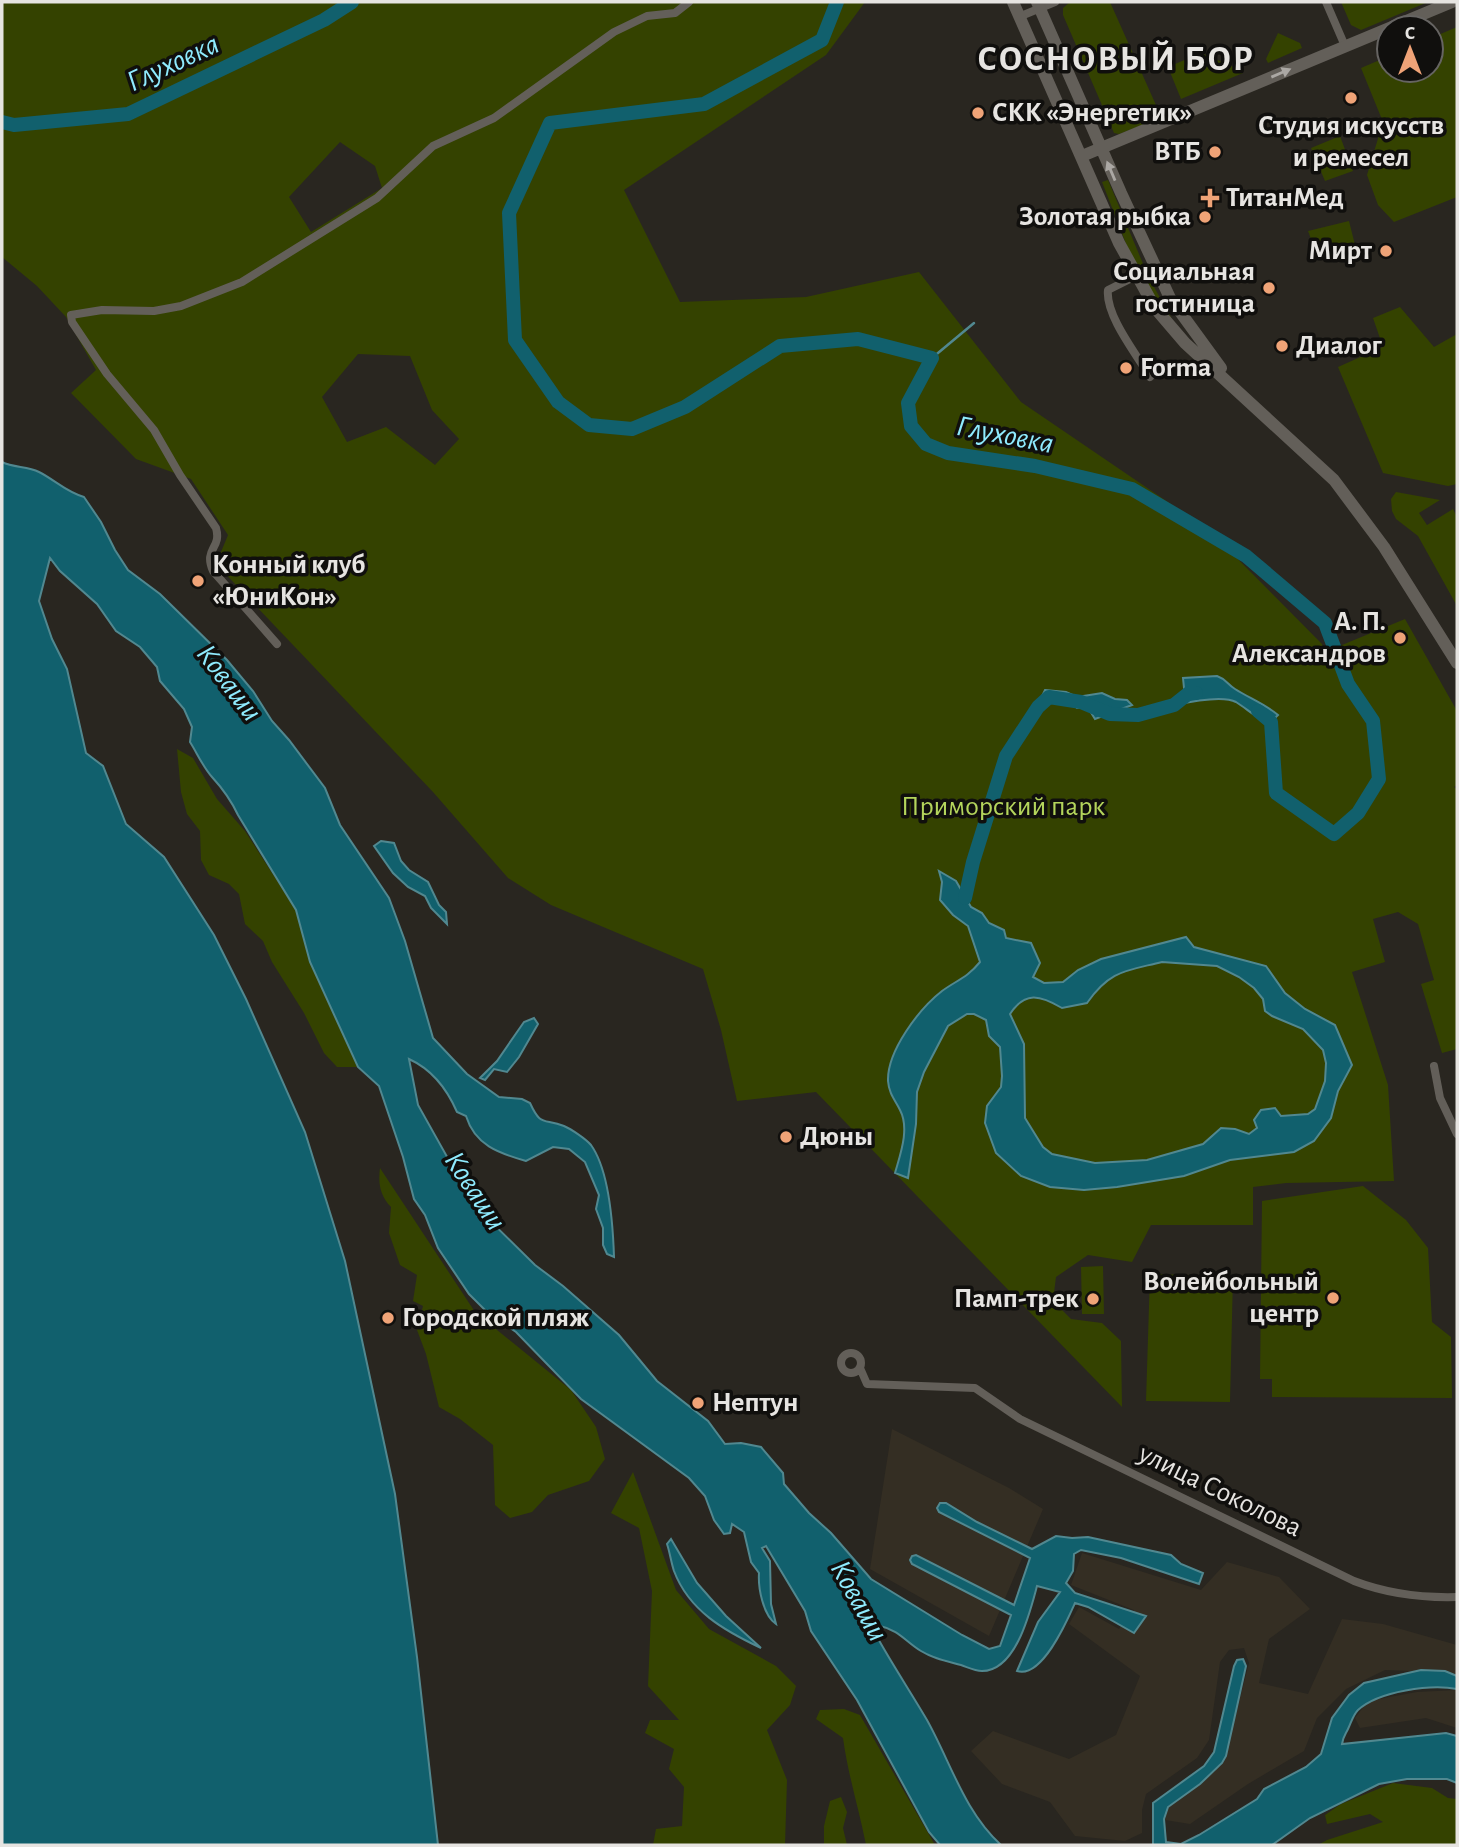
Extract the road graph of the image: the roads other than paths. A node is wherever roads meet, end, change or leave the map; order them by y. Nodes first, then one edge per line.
1 (689, 2) edge
2 (1013, 2) edge
3 (1055, 2) edge
4 (1326, 2) edge
5 (1452, 2) edge
6 (1039, 5) edge
7 (1021, 16) junction
8 (1345, 46) junction
9 (1101, 148) junction
10 (1082, 156) junction
11 (1136, 276) junction
12 (1190, 339) junction
13 (1150, 377) dead end
14 (277, 644) dead end
15 (1457, 663) edge
16 (1434, 1066) dead end
17 (1457, 1134) edge
18 (860, 1368) dead end
19 (1457, 1597) edge

1 - 14 street
2 - 7 main road
3 - 6 street
4 - 8 street
5 - 8 main road
6 - 7 street
6 - 9 main road
7 - 10 main road
9 -> 8 main road
9 - 10 main road
12 -> 9 main road
10 - 11 main road
11 - 12 main road
11 - 13 street
12 - 15 main road
16 - 17 street
18 - 19 street, улица Соколова

